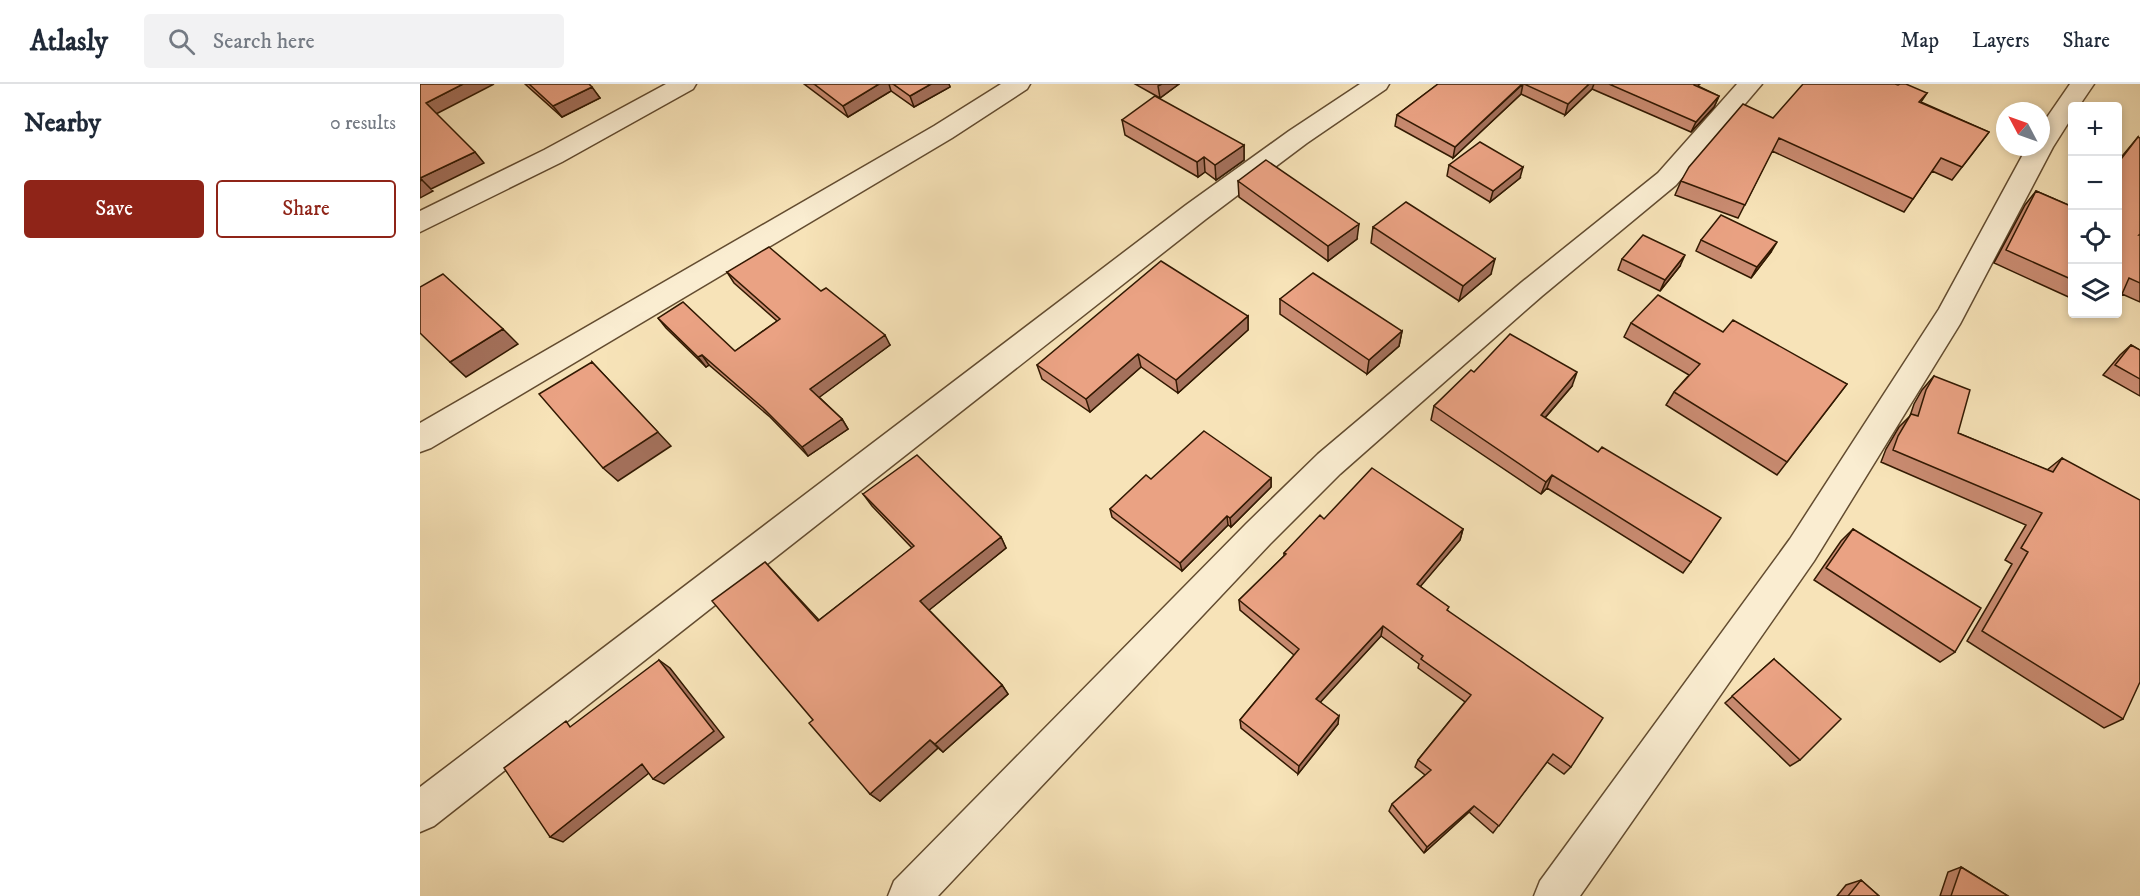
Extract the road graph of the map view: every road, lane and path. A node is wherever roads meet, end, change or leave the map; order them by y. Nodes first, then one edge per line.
1 (684, 84) edge
2 (1018, 84) edge
3 (1377, 84) edge
4 (1750, 84) edge
5 (2082, 84) edge
6 (2050, 132) edge
7 (2036, 156) edge
8 (420, 222) edge
9 (420, 439) edge
10 (420, 812) edge
11 (909, 896) edge
12 (1555, 896) edge

1 - 8 street
2 - 9 street
3 - 10 street
4 - 11 street
5 - 6 street
7 - 12 street

